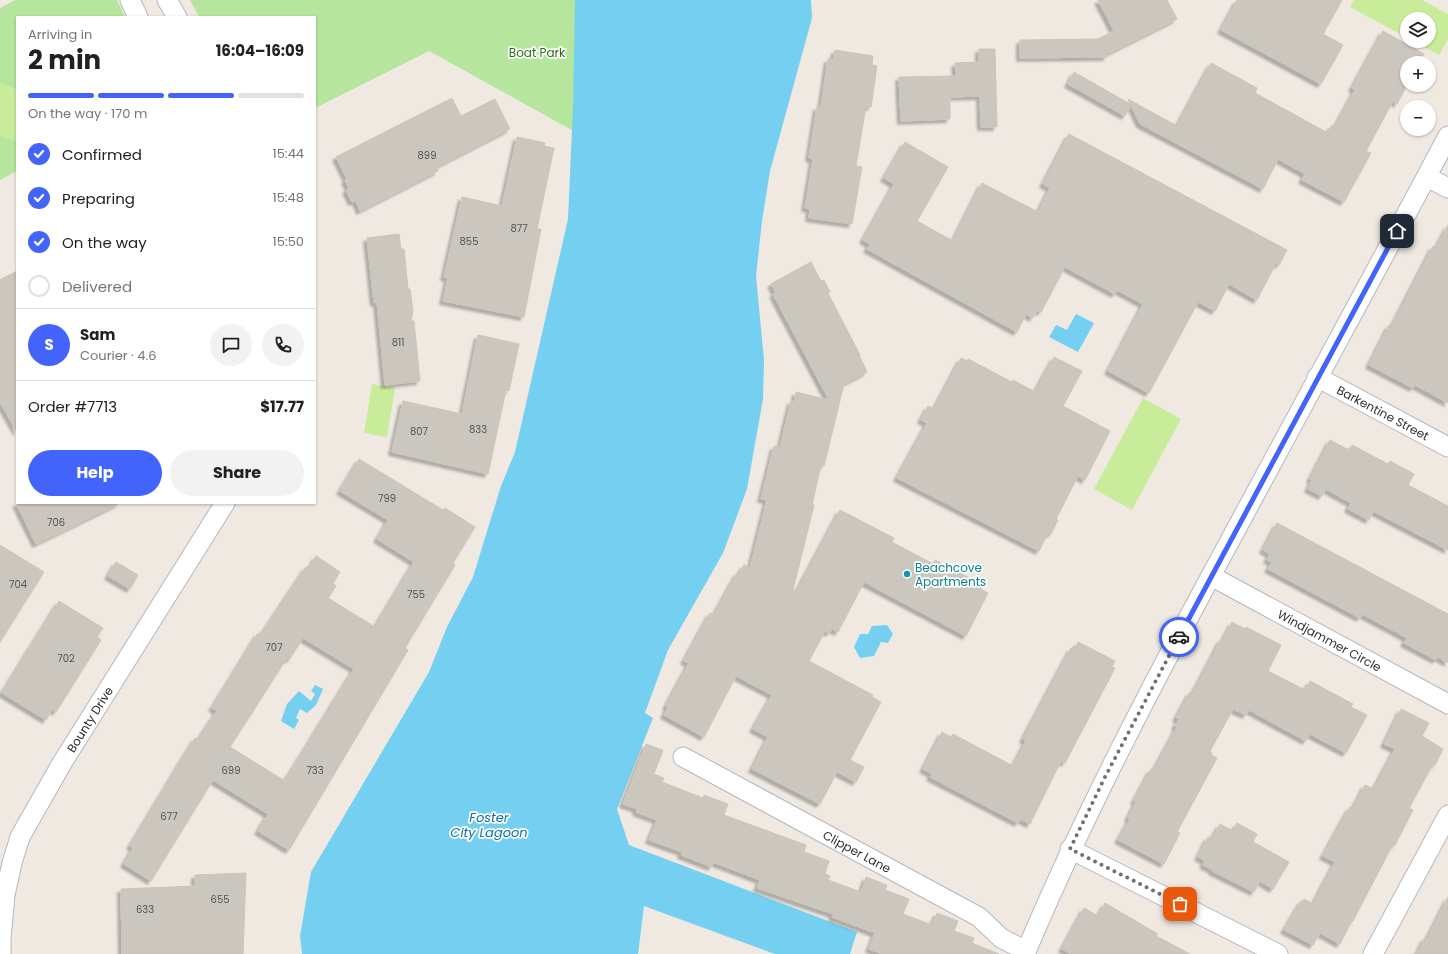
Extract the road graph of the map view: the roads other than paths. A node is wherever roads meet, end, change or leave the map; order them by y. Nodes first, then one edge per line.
1 (130, 0) edge
2 (168, 0) edge
3 (138, 16) edge
4 (176, 16) edge
5 (1448, 136) edge
6 (1426, 177) junction
7 (1448, 188) edge
8 (1317, 377) junction
9 (1448, 448) edge
10 (224, 504) edge
11 (1211, 576) junction
12 (1448, 704) edge
13 (683, 757) dead end
14 (1448, 815) edge
15 (1070, 849) junction
16 (1025, 952) edge
17 (2, 954) edge
18 (1278, 954) edge
19 (1373, 954) edge

1 - 3 street
2 - 4 street
5 - 6 street
6 - 7 street
6 - 8 street
8 - 9 street, Barkentine Street
8 - 11 street
10 - 17 street, Bounty Drive
11 - 12 street, Windjammer Circle
11 - 15 street
13 - 16 street, Clipper Lane
14 - 19 street
15 - 16 street
15 - 18 street

